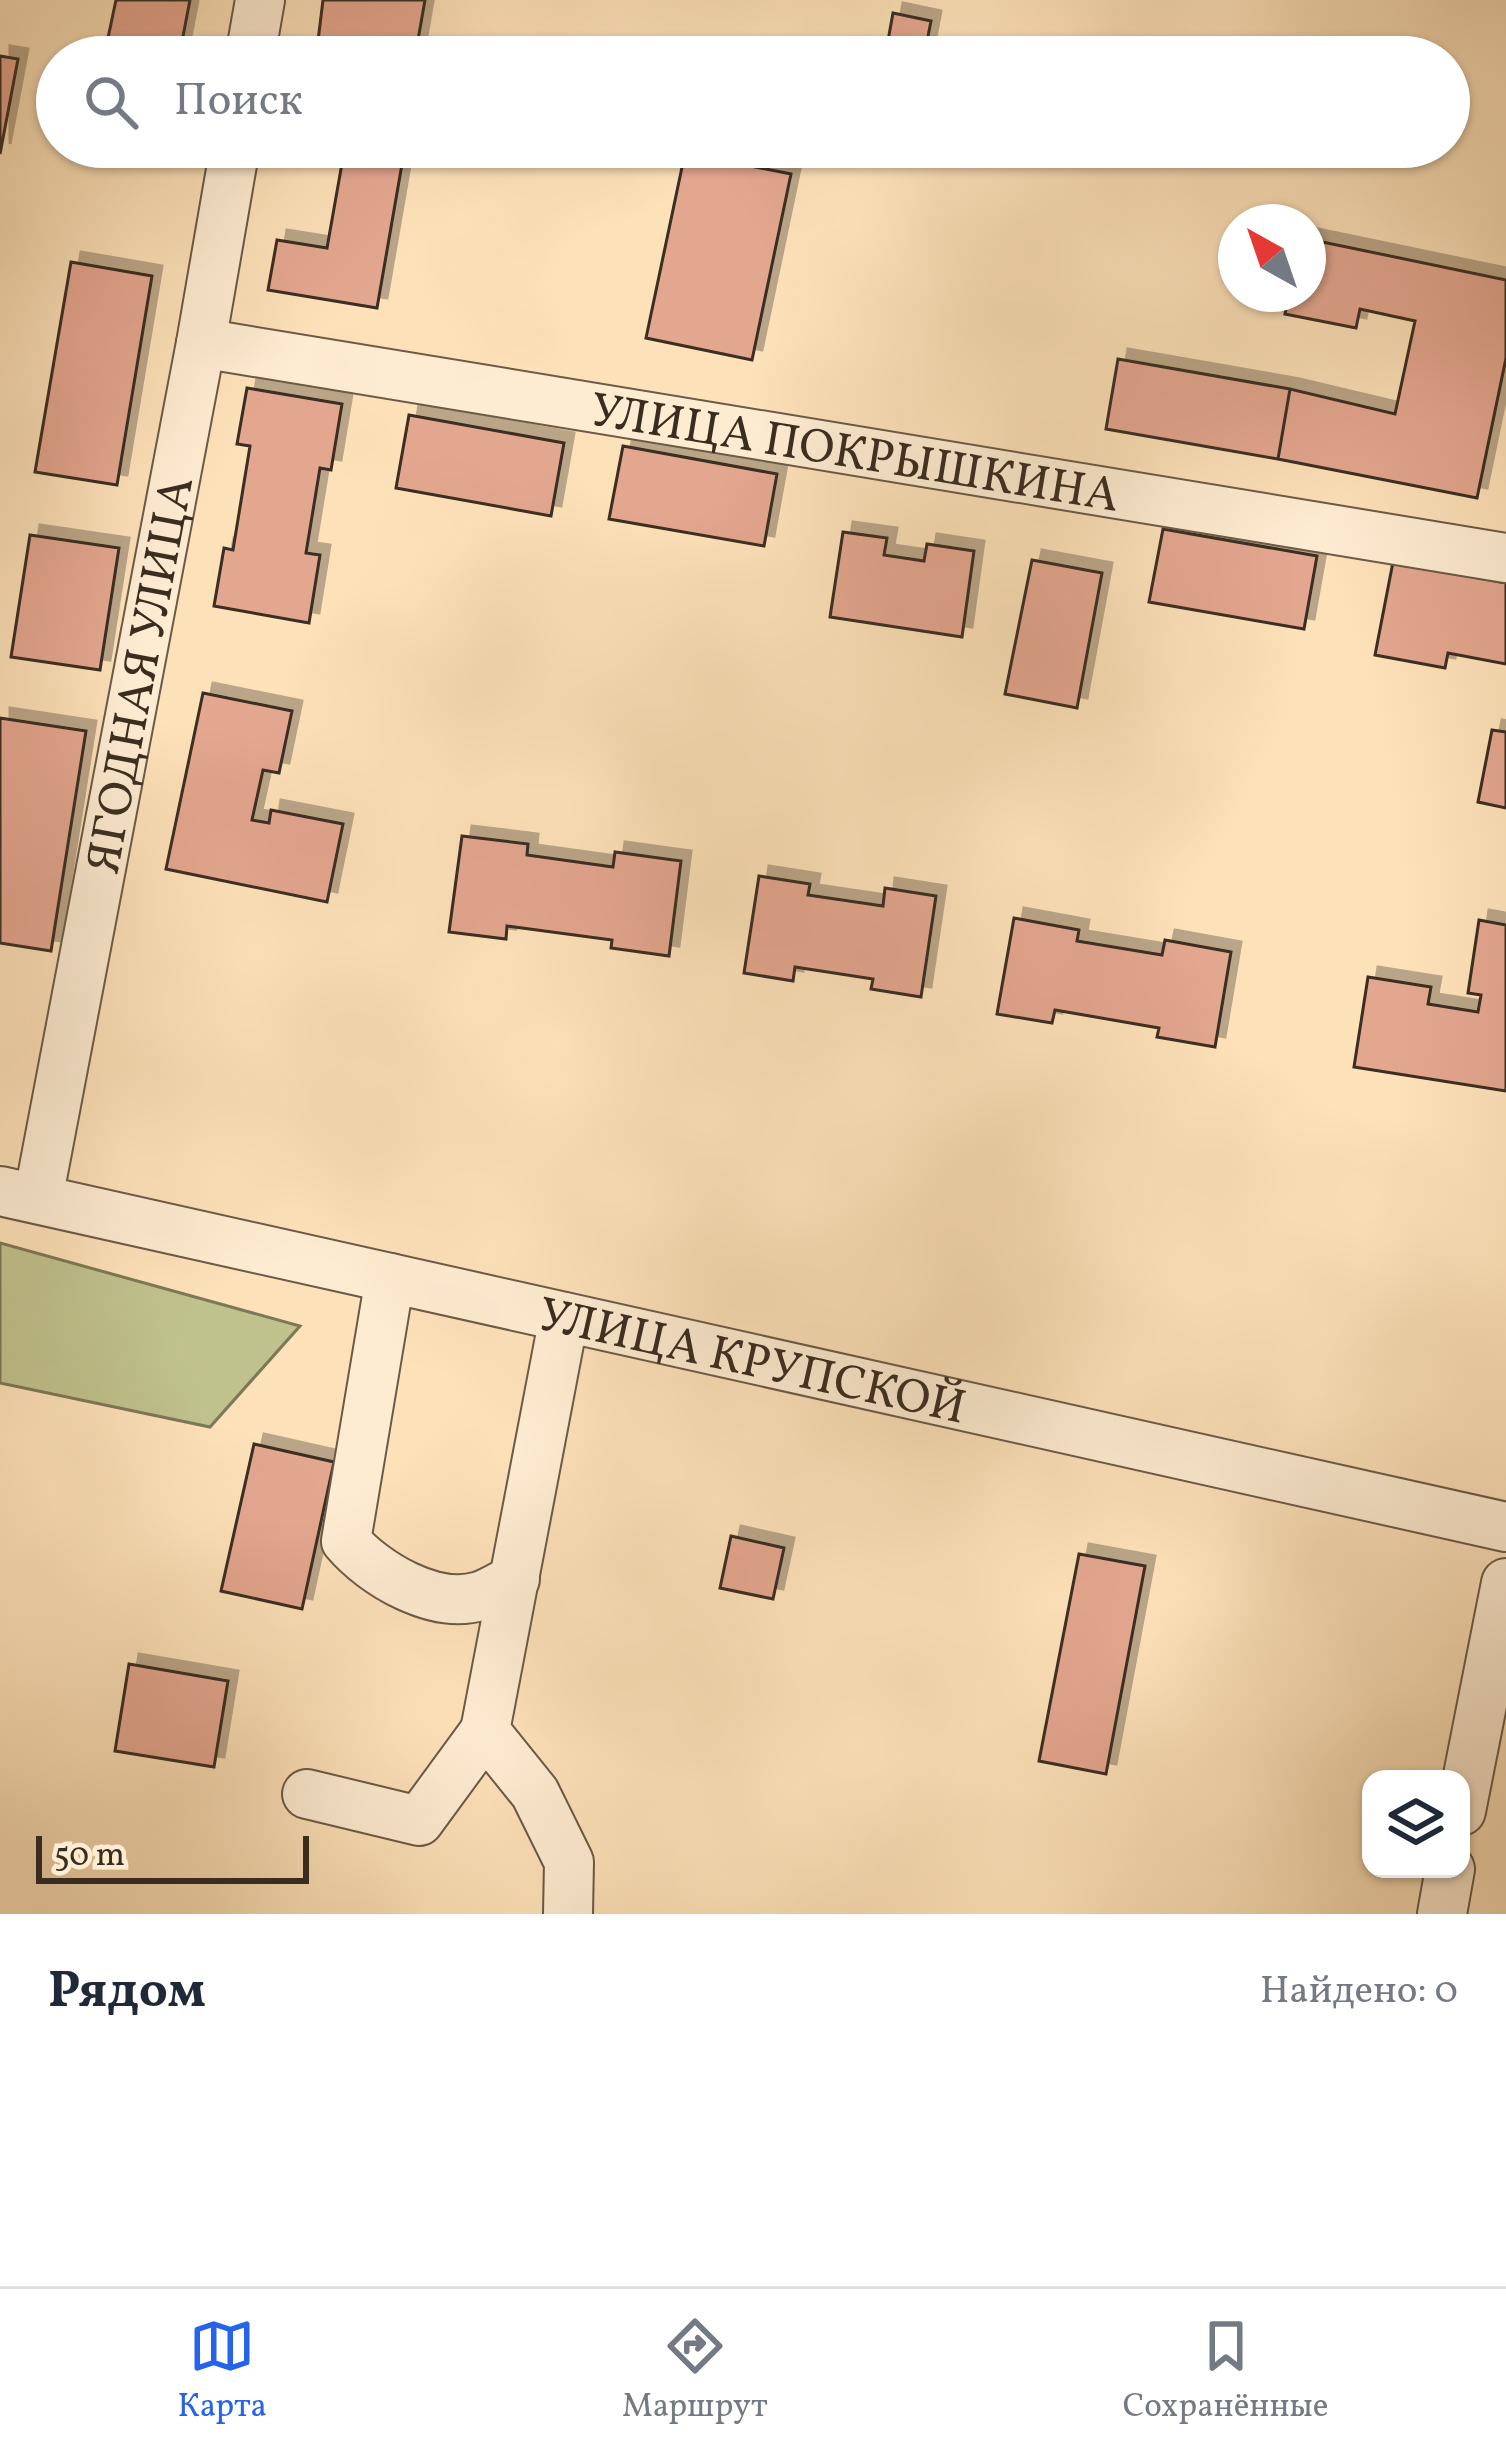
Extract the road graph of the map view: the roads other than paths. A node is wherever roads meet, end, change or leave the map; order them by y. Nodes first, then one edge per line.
1 (260, 0) edge
2 (254, 36) edge
3 (231, 168) edge
4 (201, 343) junction
5 (1506, 558) edge
6 (19, 1195) edge
7 (389, 1278) junction
8 (564, 1316) junction
9 (1506, 1526) edge
10 (515, 1579) junction
11 (1506, 1583) edge
12 (485, 1731) junction
13 (1490, 1752) edge
14 (1470, 1793) edge
15 (307, 1794) dead end
16 (1448, 1878) edge
17 (568, 1914) edge
18 (1442, 1914) edge

1 - 2 street
3 - 4 street, ЯГОДНАЯ УЛИЦА
4 - 5 street, УЛИЦА ПОКРЫШКИНА
4 - 6 street, ЯГОДНАЯ УЛИЦА
6 - 7 street, УЛИЦА КРУПСКОЙ
7 - 8 street, УЛИЦА КРУПСКОЙ
7 - 10 street
8 - 9 street, УЛИЦА КРУПСКОЙ
8 - 10 street
10 - 12 street
11 - 13 street
12 - 15 street
12 - 17 street
13 - 14 street
16 - 18 street

